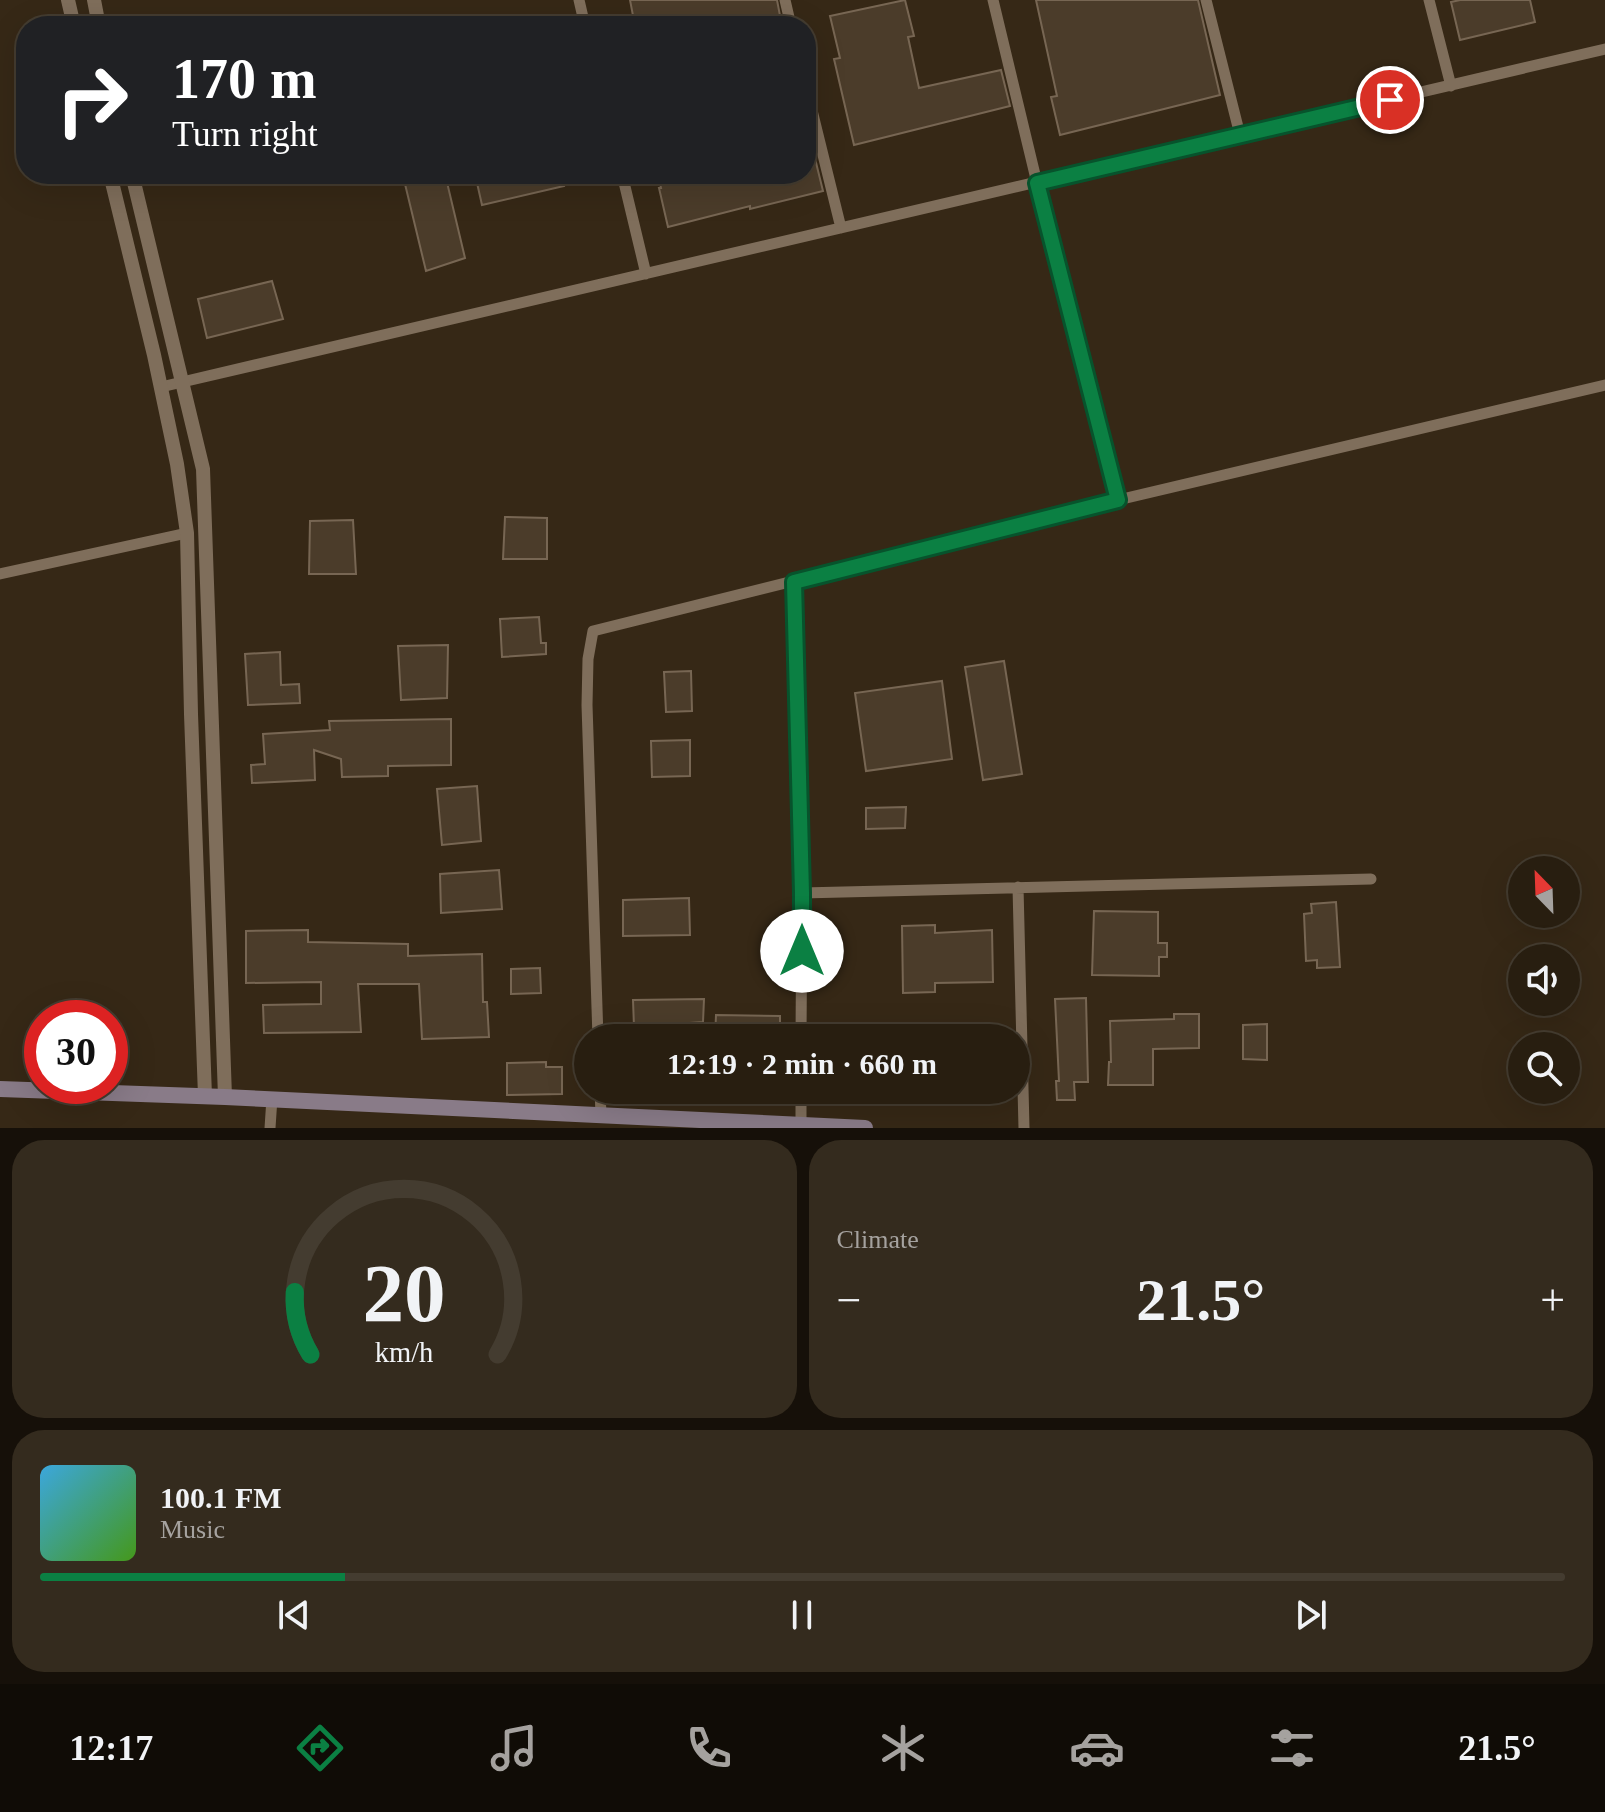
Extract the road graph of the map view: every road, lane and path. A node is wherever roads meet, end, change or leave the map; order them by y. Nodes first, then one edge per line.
1 (993, 0) edge
2 (1206, 0) edge
3 (1429, 0) edge
4 (1605, 49) edge
5 (1451, 86) junction
6 (816, 127) edge
7 (1240, 135) junction
8 (1037, 183) junction
9 (112, 184) edge
10 (134, 184) edge
11 (624, 184) edge
12 (841, 228) junction
13 (646, 274) junction
14 (183, 382) junction
15 (1605, 385) edge
16 (161, 387) junction
17 (1118, 500) junction
18 (187, 533) junction
19 (0, 574) edge
20 (794, 582) junction
21 (1371, 879) dead end
22 (1018, 887) junction
23 (802, 893) junction
24 (598, 1024) edge
25 (801, 1024) edge
26 (0, 1089) edge
27 (205, 1096) junction
28 (225, 1097) junction
29 (271, 1099) junction
30 (601, 1104) edge
31 (801, 1104) edge
32 (601, 1115) junction
33 (801, 1125) junction
34 (270, 1128) edge
35 (852, 1128) edge
36 (865, 1128) edge
37 (1024, 1128) edge

1 - 8 street
2 - 7 street
3 - 5 street
4 - 5 street
5 - 7 street
6 - 12 street
7 - 8 street
8 - 12 street
8 - 17 street
9 - 16 street
10 - 14 street
11 - 13 street
12 - 13 street
13 - 14 street
14 - 16 street
14 - 28 street
15 - 17 street
16 - 18 street
17 - 20 street
18 - 19 street
18 - 27 street
20 - 23 street
20 - 24 street
21 - 22 street
22 - 23 street
22 - 37 street
23 - 25 street
26 - 27 main road
27 - 28 main road
28 - 29 main road
29 - 32 main road
29 - 34 street
30 - 32 street
31 - 33 street
32 - 33 main road
33 - 35 main road
35 - 36 main road

